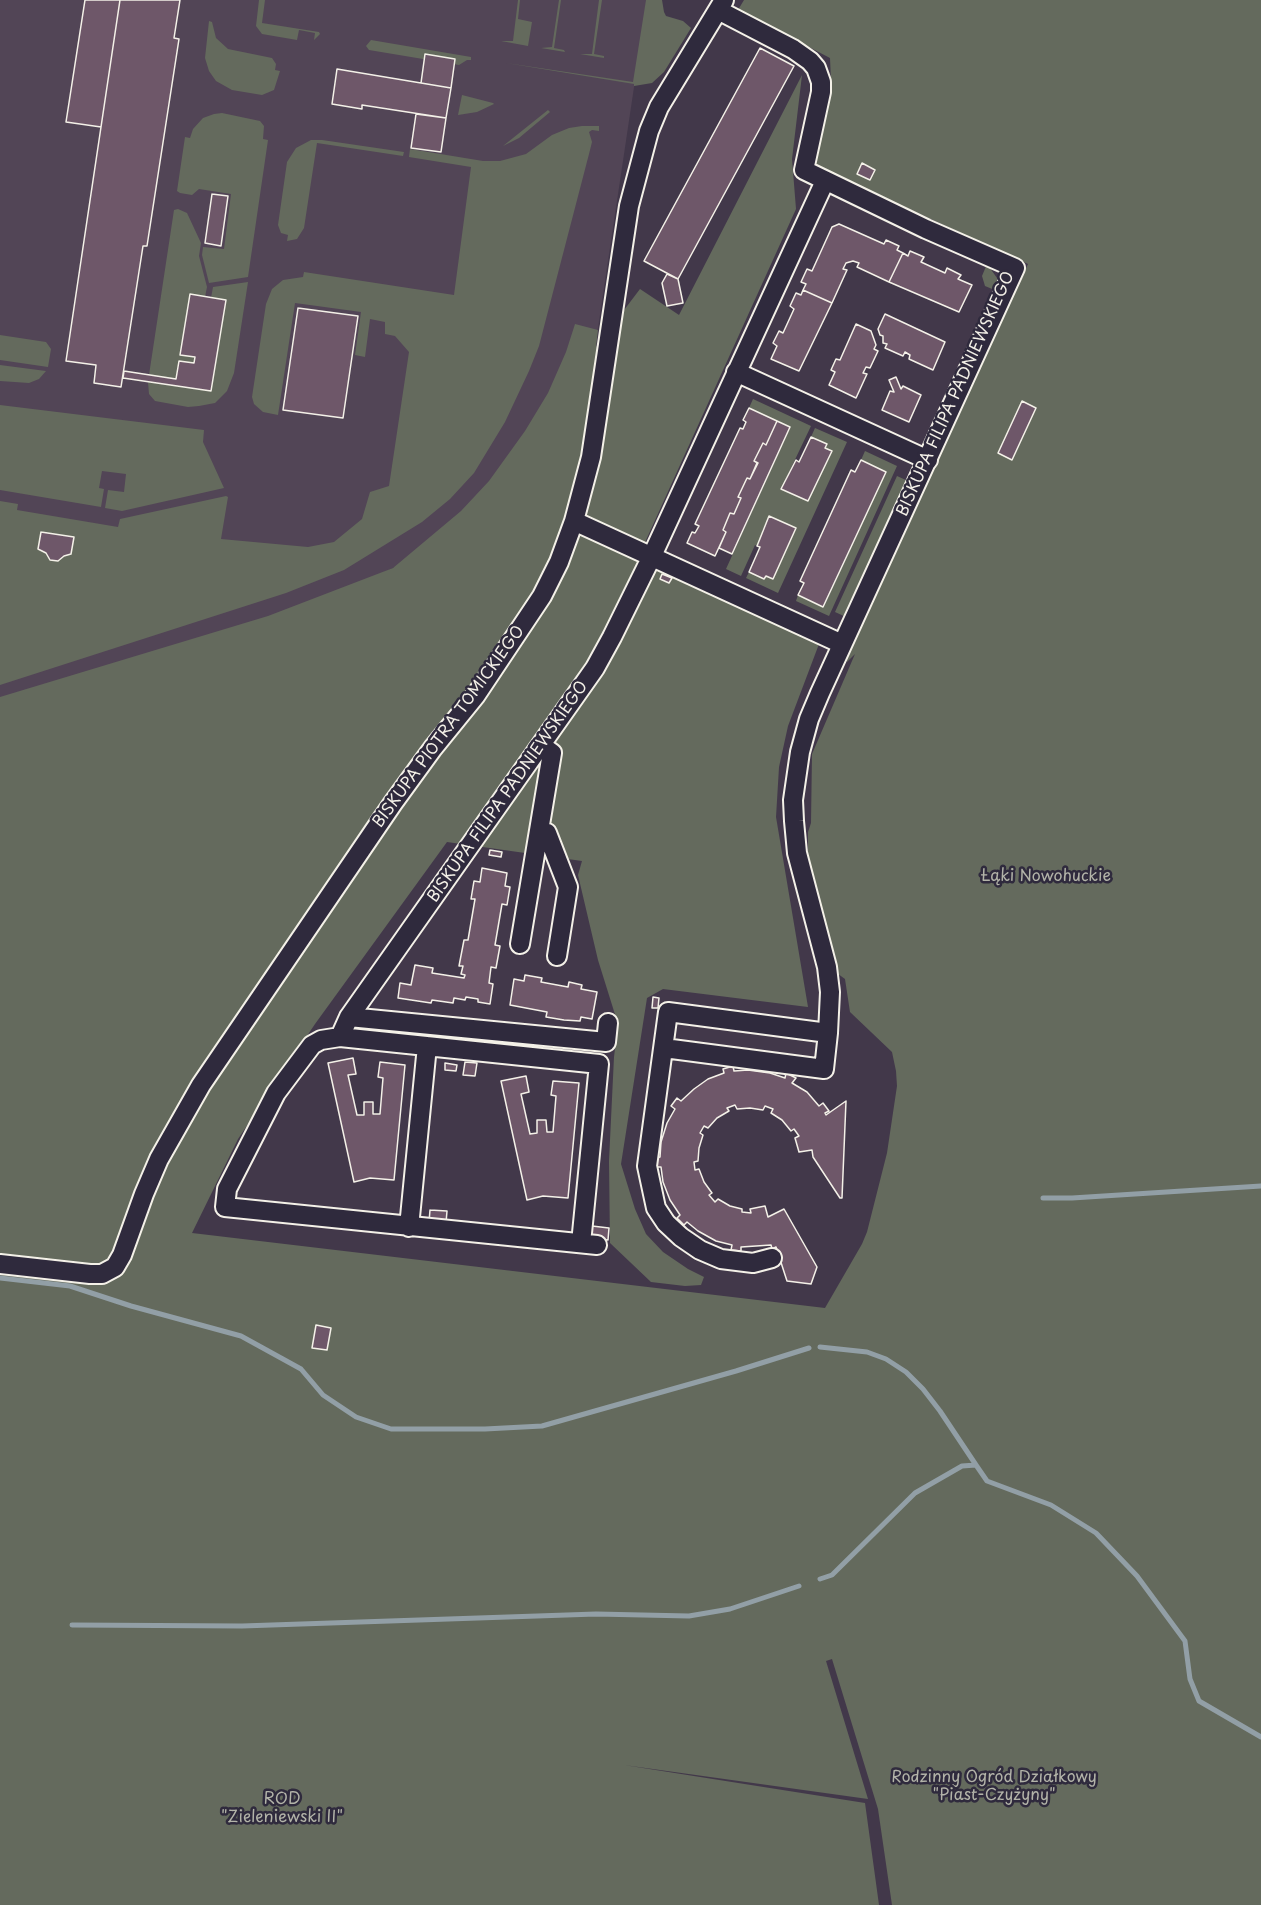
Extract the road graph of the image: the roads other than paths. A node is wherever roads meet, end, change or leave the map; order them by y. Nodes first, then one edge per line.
1 (721, 5) edge
2 (825, 181) junction
3 (736, 372) junction
4 (928, 460) junction
5 (574, 521) junction
6 (651, 558) junction
7 (842, 644) junction
8 (541, 745) junction
9 (539, 832) junction
10 (520, 944) dead end
11 (556, 956) dead end
12 (350, 1017) junction
13 (608, 1023) dead end
14 (828, 1033) junction
15 (340, 1037) junction
16 (427, 1046) junction
17 (664, 1048) junction
18 (409, 1227) junction
19 (772, 1258) dead end
20 (0, 1264) edge

1 - 2 street, BISKUPA FILIPA PADNIEWSKIEGO
1 - 5 street, BISKUPA PIOTRA TOMICKIEGO
2 - 3 street, BISKUPA FILIPA PADNIEWSKIEGO
2 - 4 street, BISKUPA FILIPA PADNIEWSKIEGO
3 - 4 street
3 - 6 street, BISKUPA FILIPA PADNIEWSKIEGO
4 - 7 street, BISKUPA FILIPA PADNIEWSKIEGO
5 - 6 street
5 - 20 street, BISKUPA PIOTRA TOMICKIEGO
6 - 7 street
6 - 8 street, BISKUPA FILIPA PADNIEWSKIEGO
7 - 14 street, BISKUPA FILIPA PADNIEWSKIEGO
8 - 9 street
8 - 12 street, BISKUPA FILIPA PADNIEWSKIEGO
9 - 10 street
9 - 11 street
12 - 13 street
12 - 15 street, BISKUPA FILIPA PADNIEWSKIEGO
14 - 17 street
14 - 17 street, BISKUPA FILIPA PADNIEWSKIEGO
15 - 16 street
15 - 18 street
16 - 18 street
16 - 18 street
17 - 19 street

